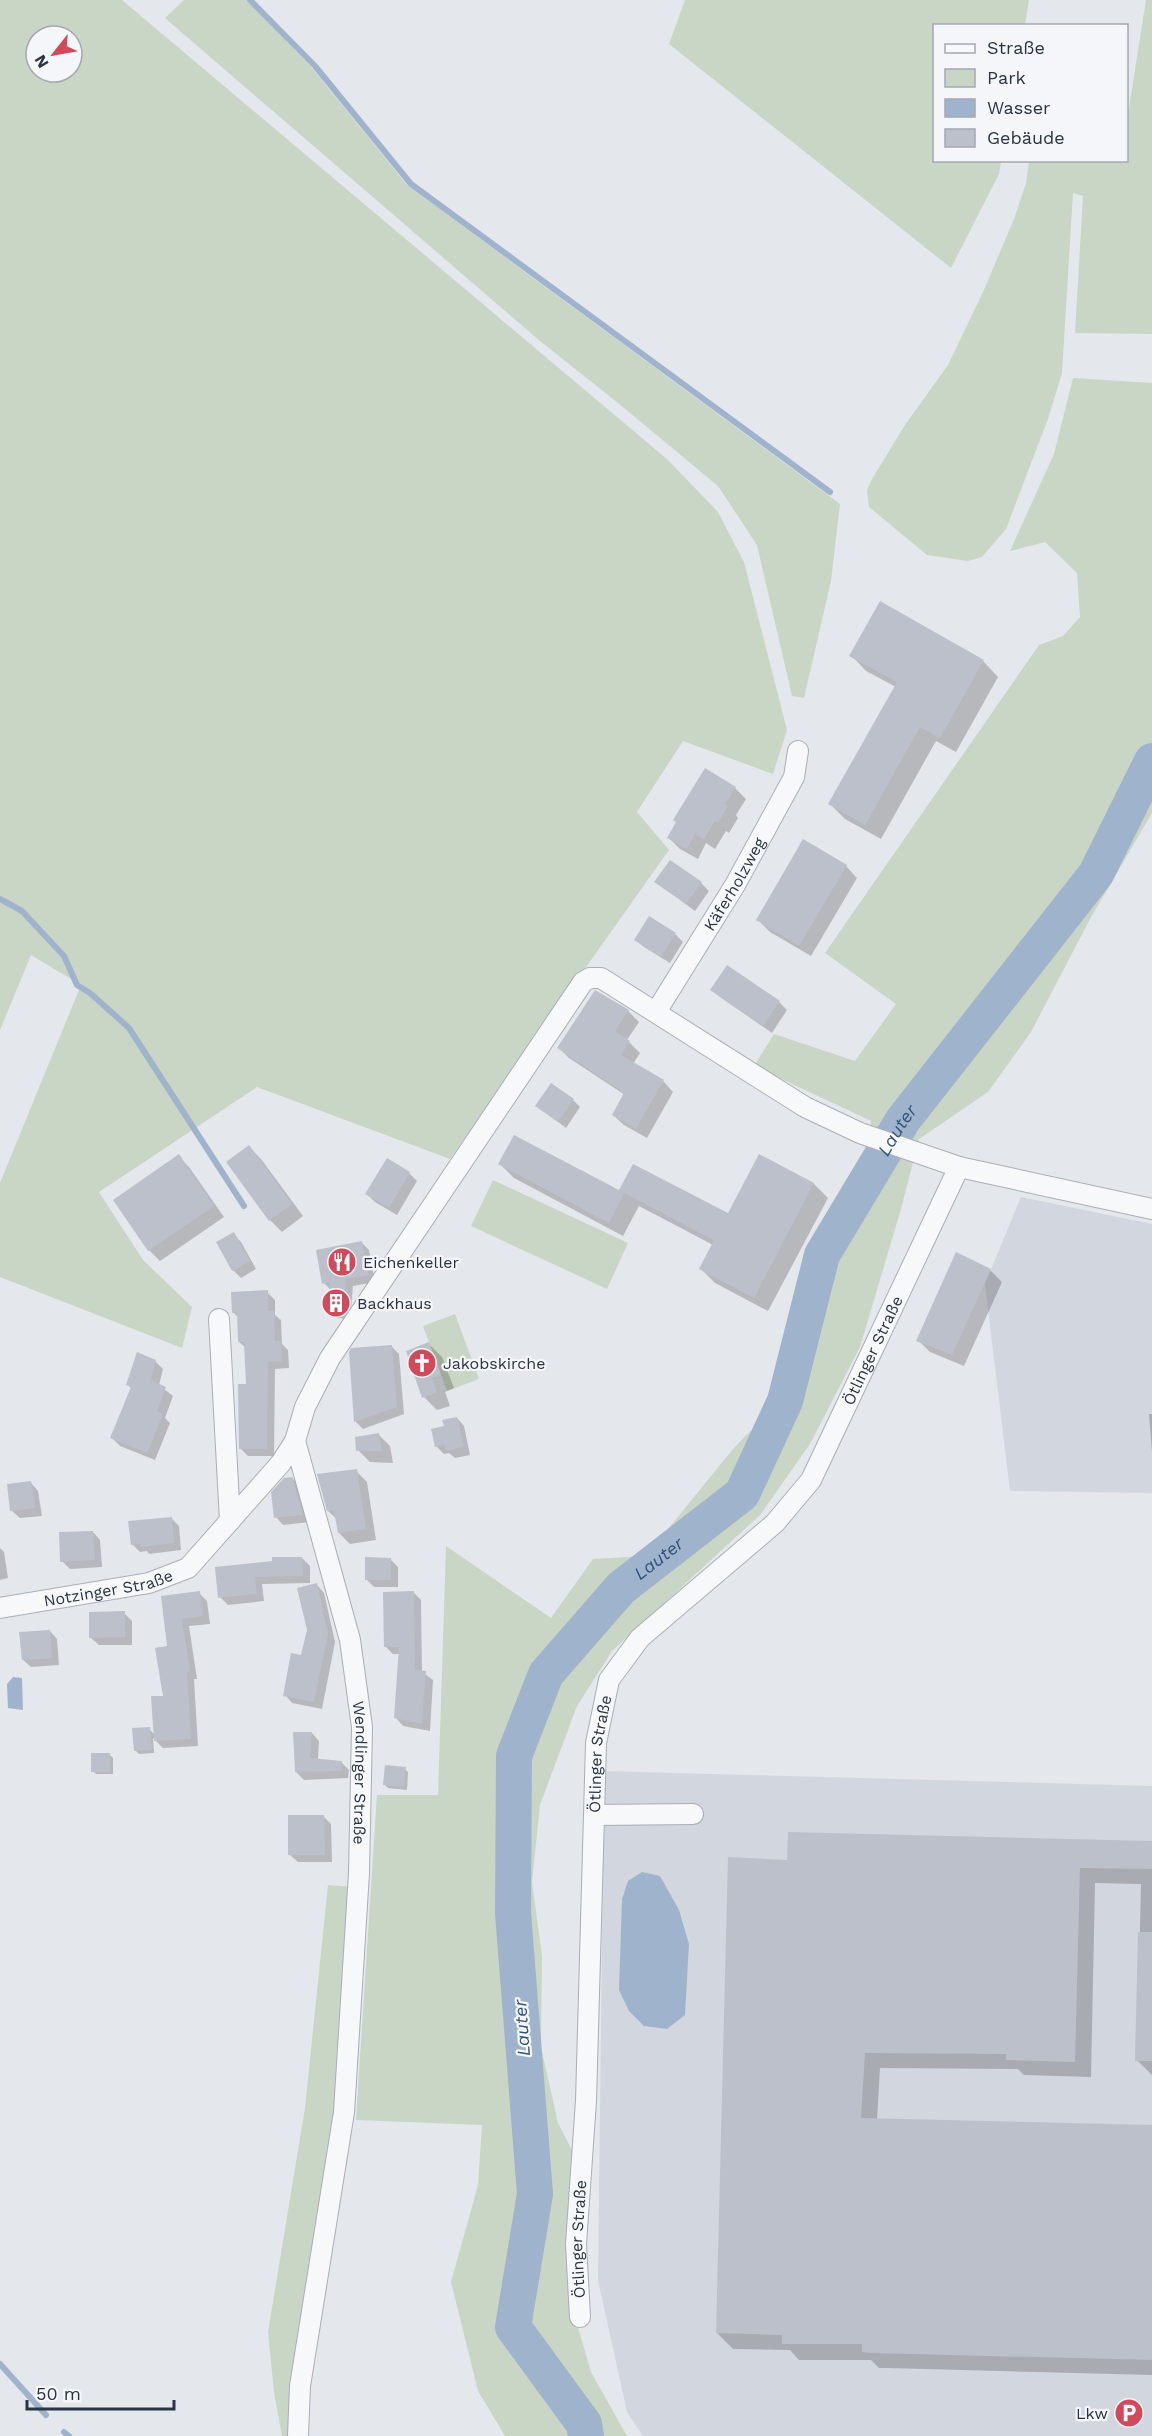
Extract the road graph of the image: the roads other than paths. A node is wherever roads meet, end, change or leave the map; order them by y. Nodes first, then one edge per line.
1 (798, 751) dead end
2 (656, 1012) junction
3 (959, 1167) junction
4 (1152, 1209) edge
5 (219, 1319) dead end
6 (295, 1441) junction
7 (230, 1521) junction
8 (0, 1608) edge
9 (693, 1814) dead end
10 (595, 1815) junction
11 (580, 2317) dead end
12 (298, 2436) edge

1 - 2 street, Käferholzweg
2 - 3 street
2 - 6 street
3 - 4 street
3 - 10 street, Ötlinger Straße
5 - 7 street
6 - 7 street, Notzinger Straße
6 - 12 street, Wendlinger Straße
7 - 8 street, Notzinger Straße
9 - 10 street
10 - 11 street, Ötlinger Straße

